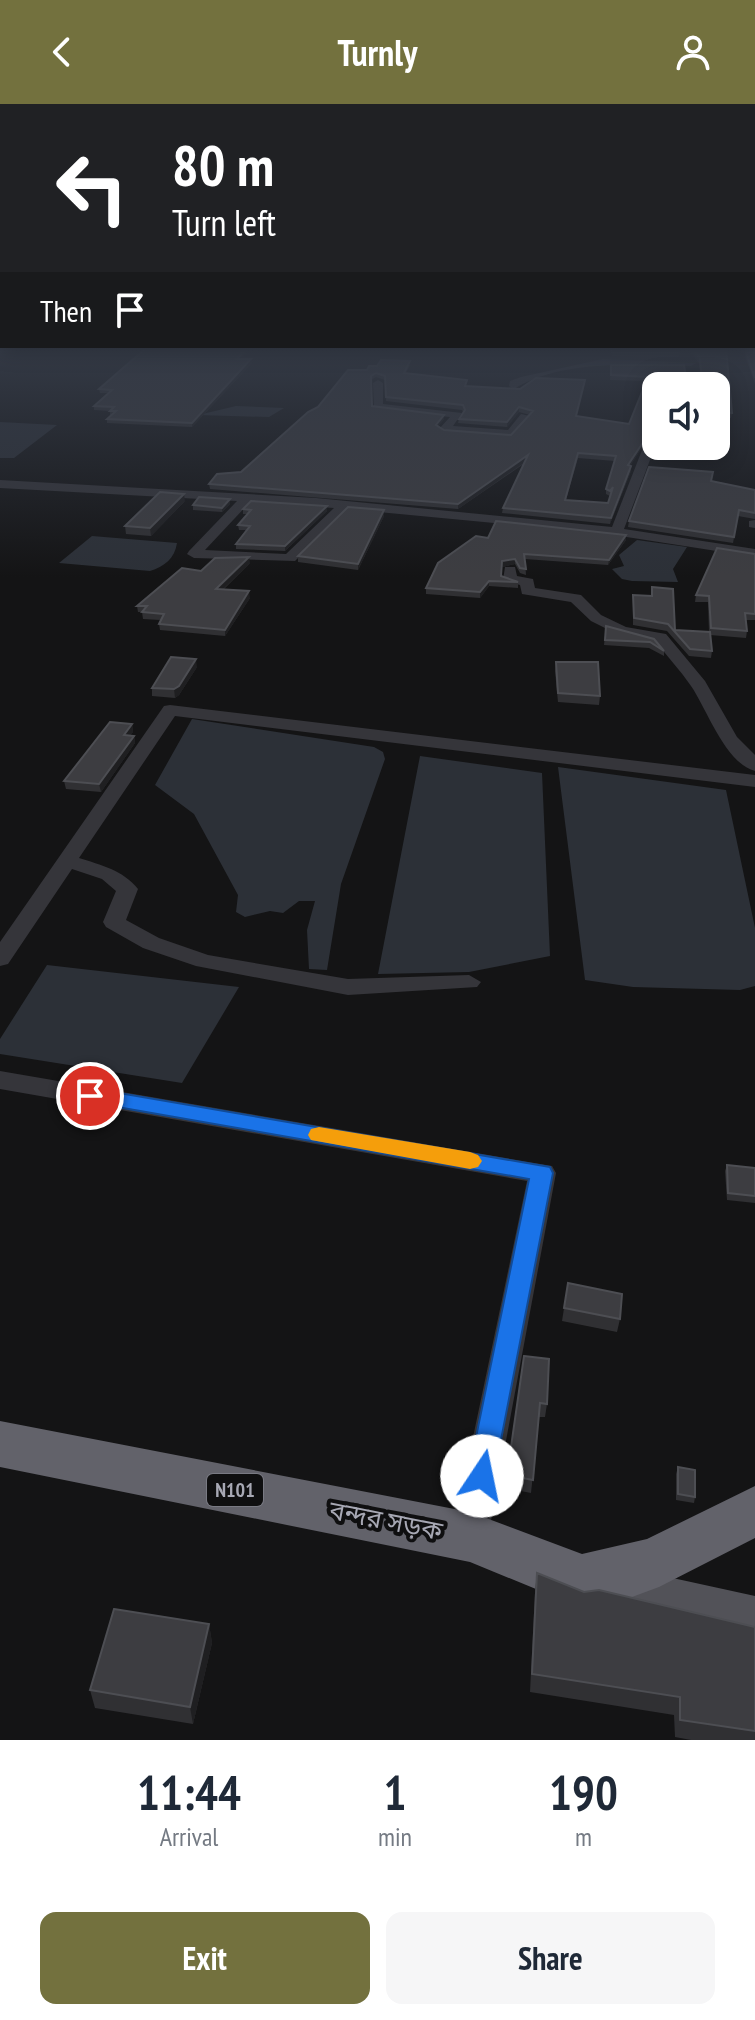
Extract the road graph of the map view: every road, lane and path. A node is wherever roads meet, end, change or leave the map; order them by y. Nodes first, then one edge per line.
1 (449, 424) edge
2 (519, 424) edge
3 (486, 432) junction
4 (440, 438) edge
5 (642, 458) edge
6 (0, 484) edge
7 (246, 499) junction
8 (344, 505) junction
9 (616, 531) junction
10 (755, 553) edge
11 (510, 570) dead end
12 (755, 765) edge
13 (755, 781) edge
14 (67, 861) junction
15 (0, 959) edge
16 (469, 982) dead end
17 (0, 1080) edge
18 (0, 1444) edge
19 (755, 1511) edge
20 (470, 1537) junction
21 (582, 1581) junction
22 (755, 1620) edge

1 - 3 street
2 - 3 street
3 - 4 street
5 - 9 street
6 - 7 street
7 - 8 street
7 - 8 street
8 - 9 street
9 - 10 street
11 - 12 street
13 - 14 street
14 - 15 street
14 - 16 street
17 - 20 street
18 - 20 highway, বন্দর সড়ক / N101
19 - 21 highway
20 - 21 highway, বন্দর সড়ক / N101
21 - 22 main road

